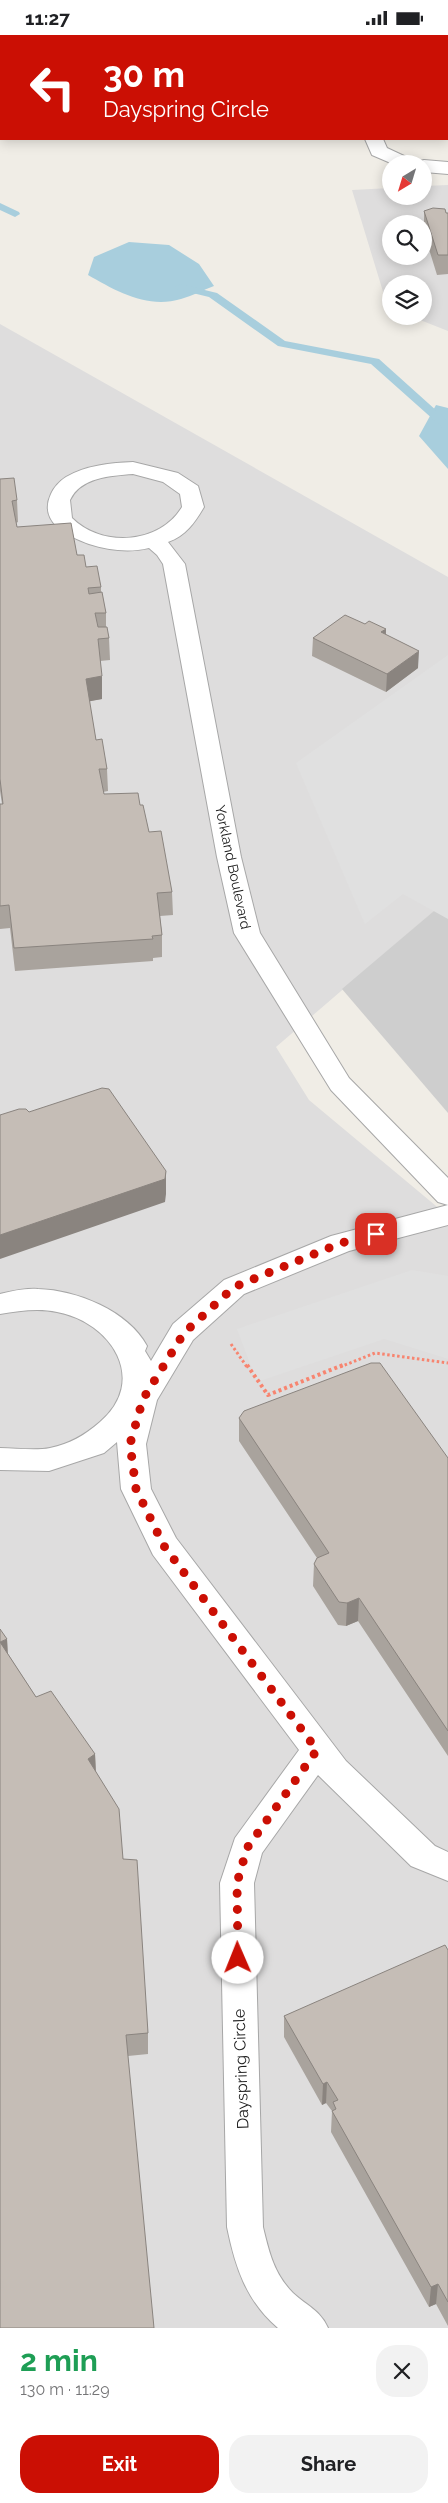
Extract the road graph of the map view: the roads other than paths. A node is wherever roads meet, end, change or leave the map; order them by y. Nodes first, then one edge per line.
1 (374, 140) edge
2 (388, 155) edge
3 (432, 166) edge
4 (448, 169) edge
5 (154, 541) junction
6 (448, 1195) edge
7 (448, 1215) edge
8 (0, 1304) edge
9 (121, 1333) junction
10 (159, 1374) junction
11 (136, 1424) junction
12 (92, 1445) junction
13 (0, 1459) edge
14 (317, 1750) junction
15 (448, 1867) edge
16 (309, 2328) edge

1 - 2 street
3 - 4 street
5 - 5 street
5 - 6 street, Yorkland Boulevard
7 - 10 street
8 - 9 street
9 - 10 street
9 - 12 street
10 - 11 street
11 - 12 street
11 - 14 street
12 - 13 street
14 - 15 street
14 - 16 street, Dayspring Circle

